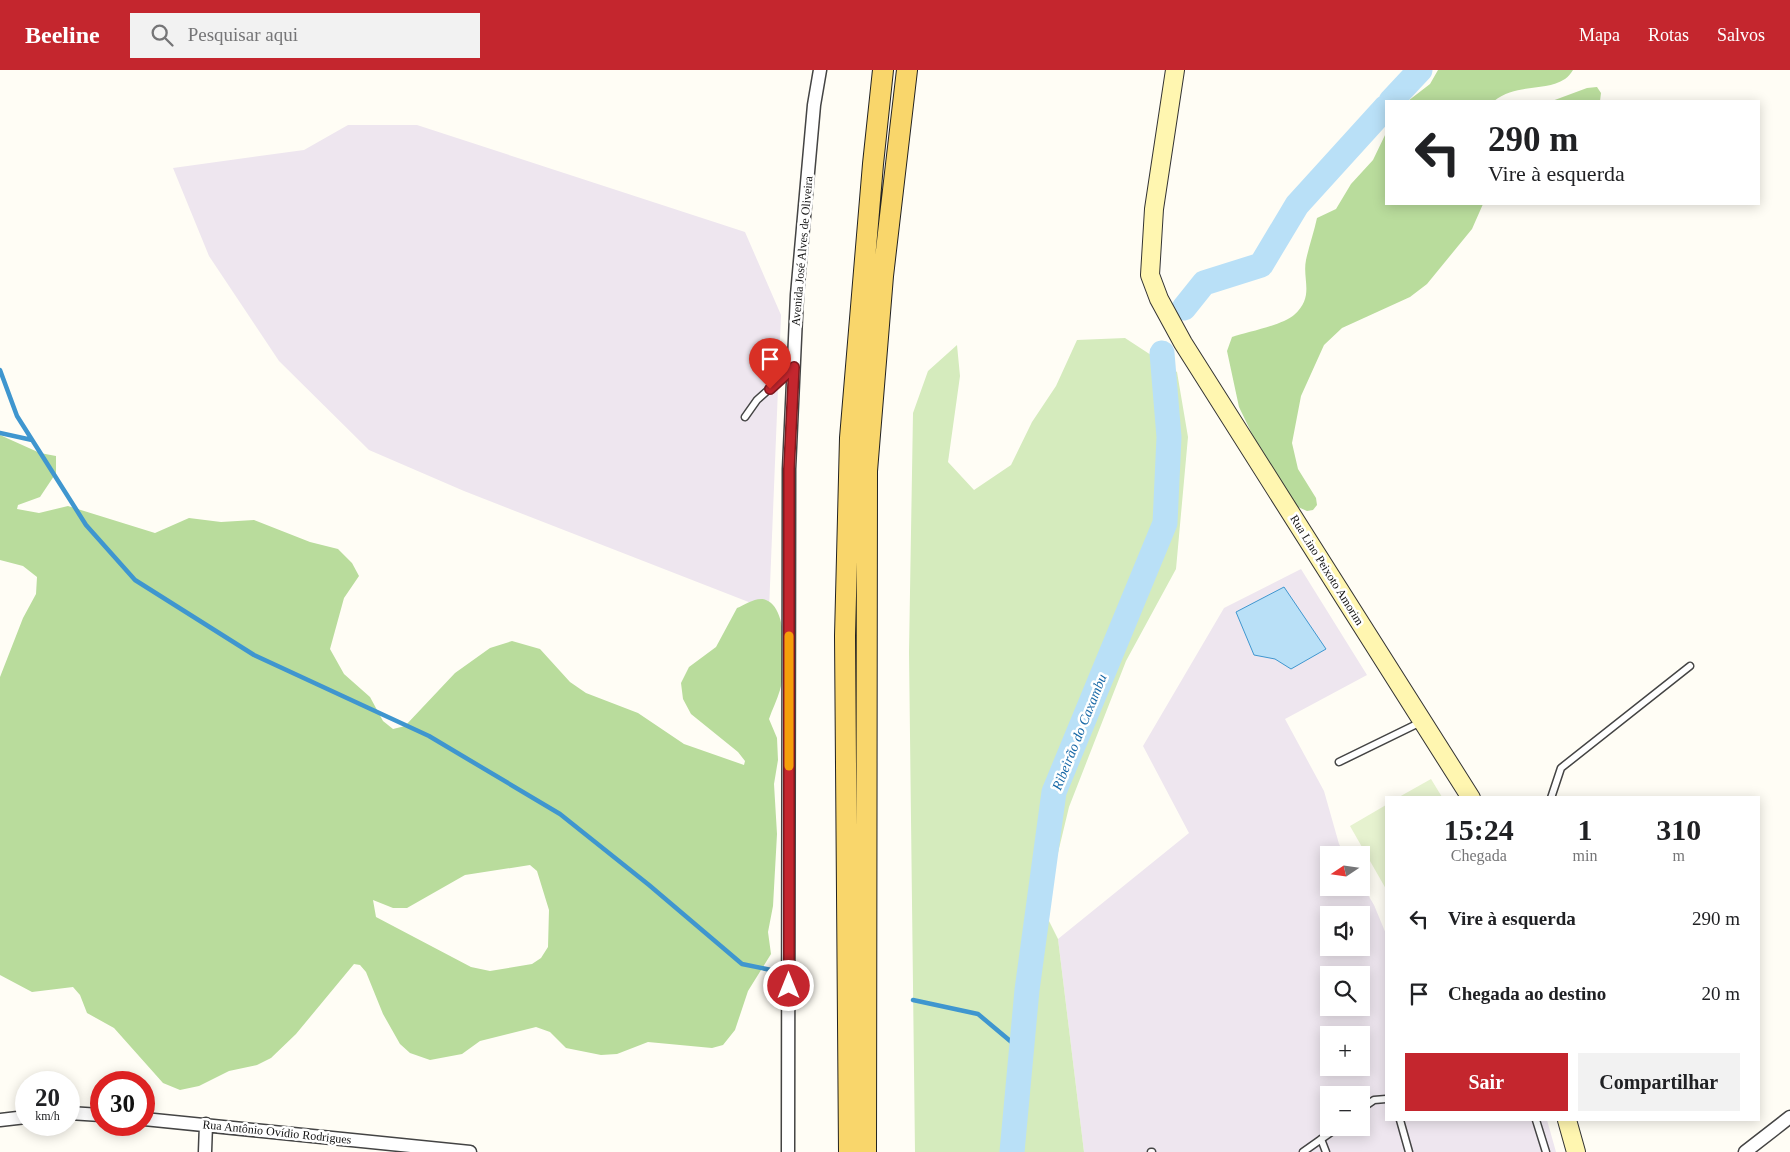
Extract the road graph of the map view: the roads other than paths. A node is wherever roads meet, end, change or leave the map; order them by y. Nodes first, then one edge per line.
1 (820, 70) edge
2 (883, 70) edge
3 (907, 70) edge
4 (1175, 70) edge
5 (794, 367) junction
6 (745, 417) dead end
7 (1690, 666) dead end
8 (1422, 721) junction
9 (1339, 762) dead end
10 (1470, 796) edge
11 (1552, 796) edge
12 (1385, 1099) edge
13 (1370, 1103) edge
14 (1790, 1117) edge
15 (15, 1118) edge
16 (155, 1119) edge
17 (0, 1120) edge
18 (1400, 1121) edge
19 (1536, 1121) edge
20 (1567, 1121) edge
21 (206, 1124) junction
22 (1325, 1136) edge
23 (1321, 1139) junction
24 (787, 1150) edge
25 (204, 1152) edge
26 (470, 1152) edge
27 (849, 1152) edge
28 (866, 1152) edge
29 (1303, 1152) edge
30 (1326, 1152) edge
31 (1409, 1152) edge
32 (1546, 1152) edge
33 (1576, 1152) edge
34 (1746, 1152) edge

1 - 5 street, Avenida José Alves de Oliveira
2 - 27 main road
3 - 28 main road
4 - 8 street, Rua Lino Peixoto Amorim
5 - 6 lane
5 - 24 street, Avenida José Alves de Oliveira
7 - 11 lane
8 - 9 lane
8 - 10 street, Rua Lino Peixoto Amorim
12 - 13 lane
14 - 34 street
15 - 17 street
16 - 21 street, Rua Antônio Ovídio Rodrigues
18 - 31 lane
19 - 32 lane
20 - 33 street
21 - 25 street
21 - 26 street, Rua Antônio Ovídio Rodrigues
22 - 23 lane
23 - 29 lane
23 - 30 lane

